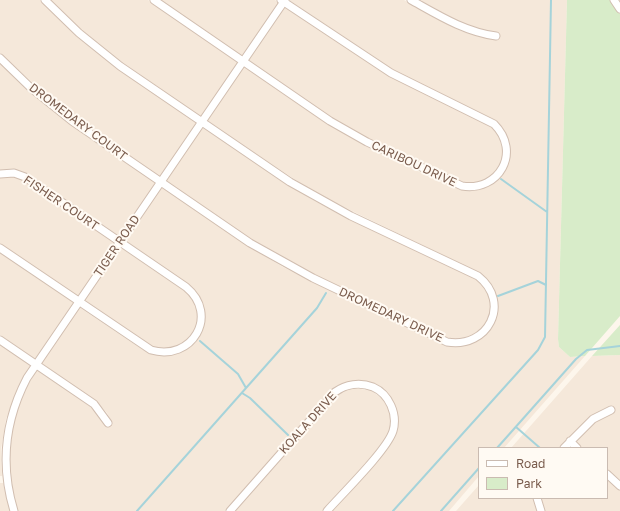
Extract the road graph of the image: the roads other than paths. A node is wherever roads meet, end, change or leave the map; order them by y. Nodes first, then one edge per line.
1 (45, 0) edge
2 (154, 0) edge
3 (411, 0) edge
4 (614, 0) edge
5 (283, 1) edge
6 (620, 9) edge
7 (496, 36) dead end
8 (0, 58) edge
9 (243, 61) junction
10 (202, 122) junction
11 (0, 174) edge
12 (161, 182) junction
13 (119, 242) junction
14 (0, 248) edge
15 (79, 302) junction
16 (0, 340) edge
17 (36, 364) junction
18 (611, 410) dead end
19 (108, 422) dead end
20 (570, 441) junction
21 (565, 447) edge
22 (577, 447) edge
23 (608, 475) edge
24 (3, 479) edge
25 (620, 486) edge
26 (536, 499) edge
27 (14, 511) edge
28 (230, 511) edge
29 (327, 511) edge
30 (541, 511) edge

1 - 10 street
2 - 9 street, CARIBOU DRIVE
3 - 7 street
4 - 6 street
5 - 9 street, TIGER ROAD
5 - 9 street, CARIBOU DRIVE
8 - 12 street, DROMEDARY COURT
9 - 10 street, TIGER ROAD
10 - 12 street, TIGER ROAD
10 - 12 street, DROMEDARY DRIVE
11 - 13 street, FISHER COURT
12 - 13 street, TIGER ROAD
13 - 15 street, TIGER ROAD
13 - 15 street, FISHER COURT
14 - 15 street
15 - 17 street, TIGER ROAD
16 - 17 street
17 - 19 street
17 - 24 street, TIGER ROAD
18 - 20 street
20 - 21 street
20 - 22 street
23 - 25 street
24 - 27 street, TIGER ROAD
26 - 30 street
28 - 29 street, KOALA DRIVE

